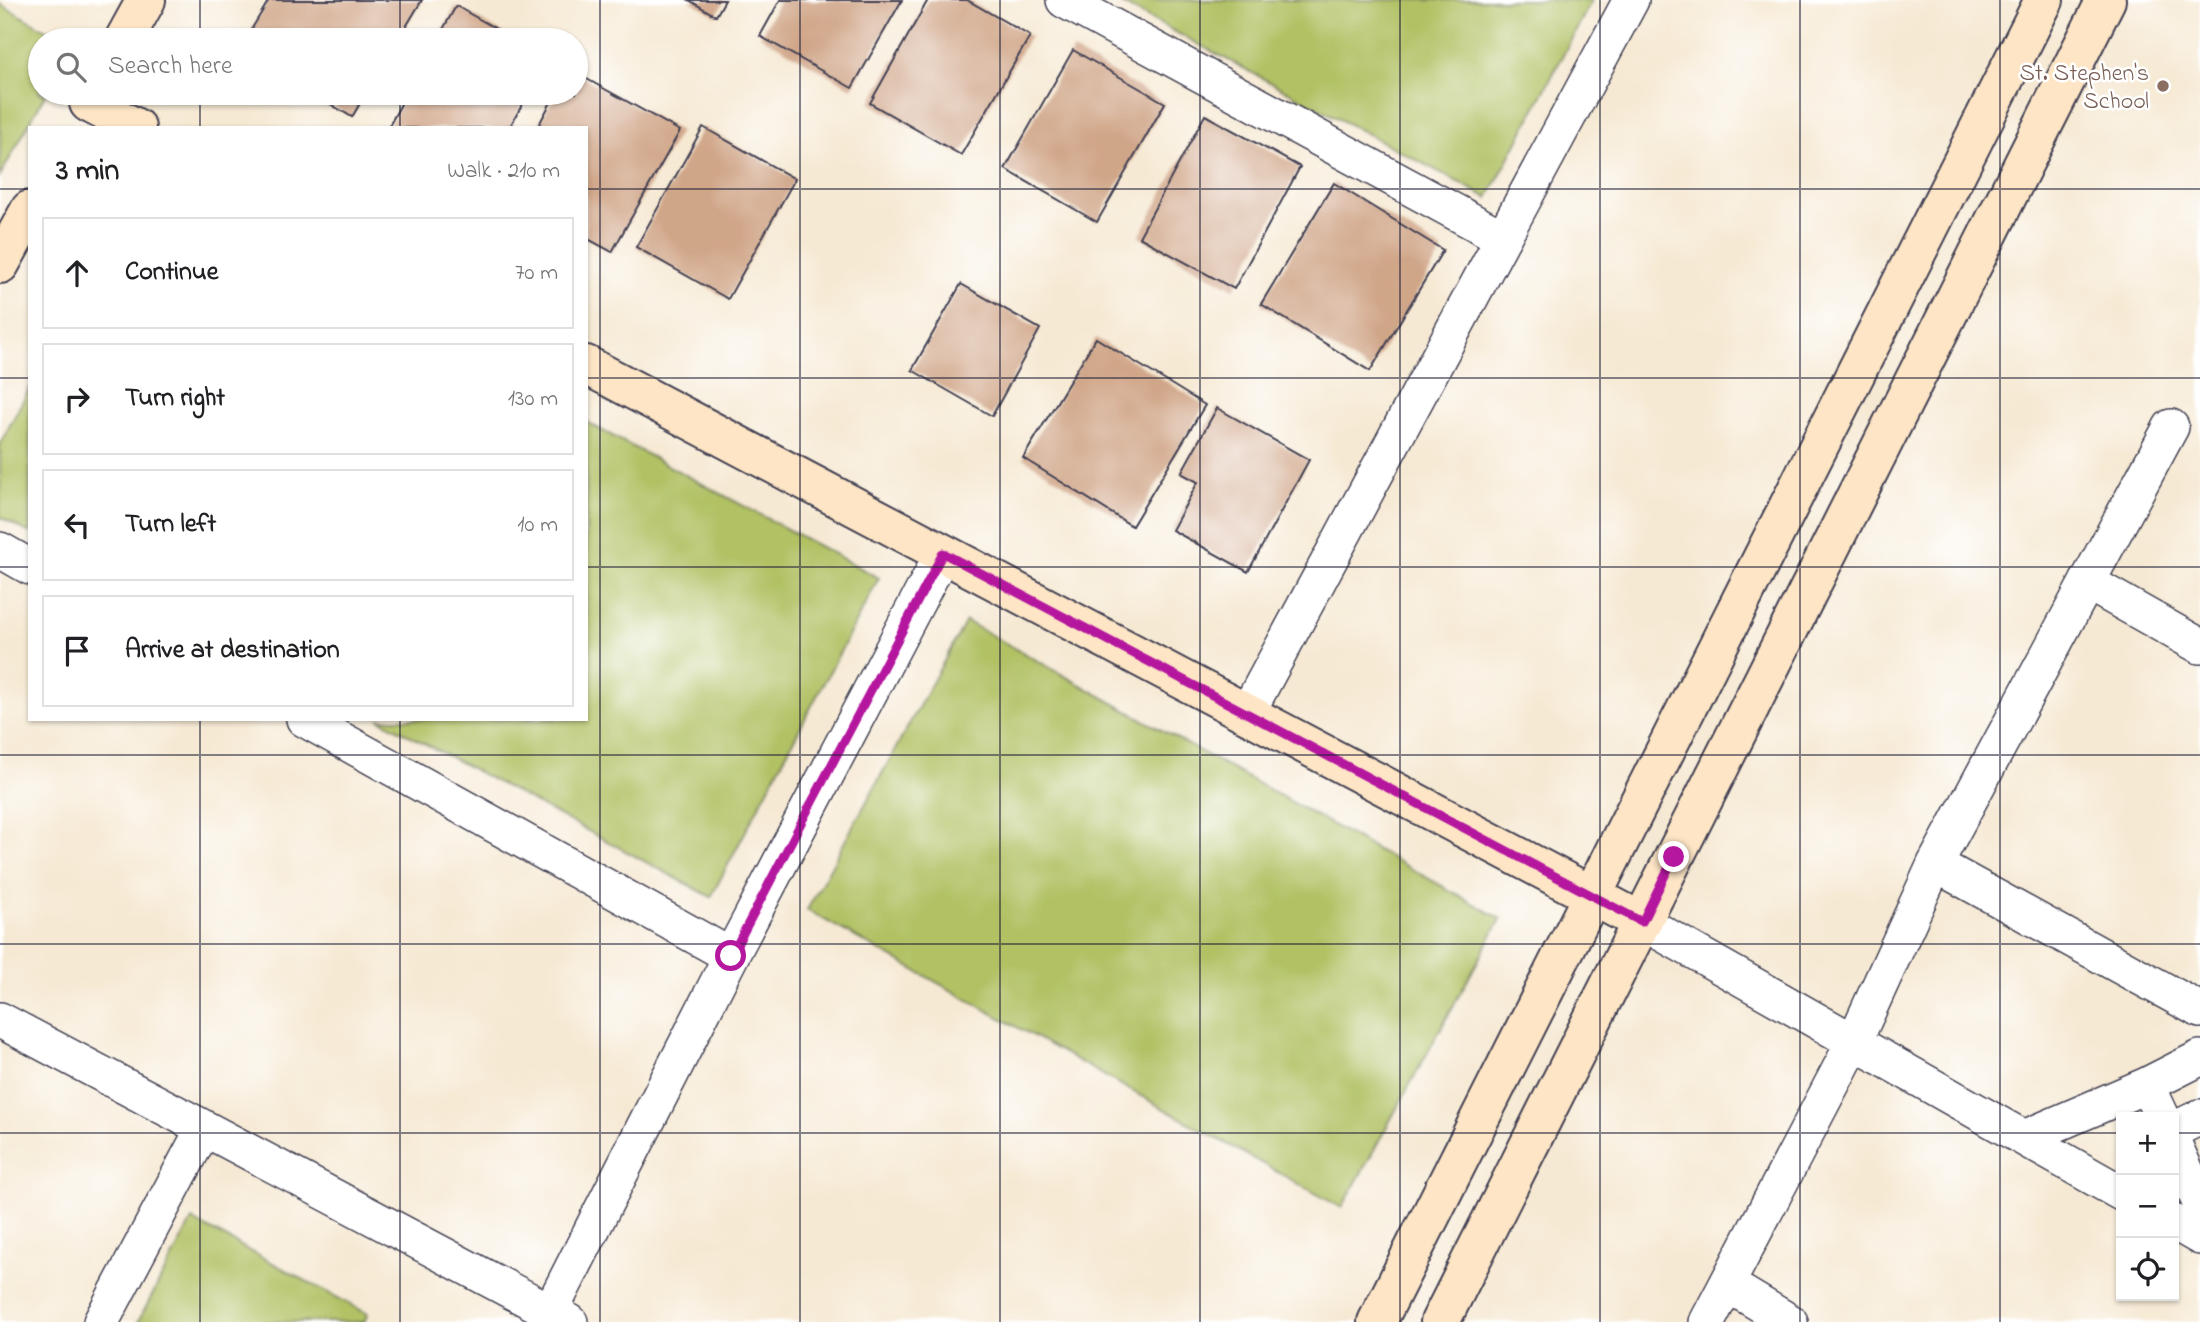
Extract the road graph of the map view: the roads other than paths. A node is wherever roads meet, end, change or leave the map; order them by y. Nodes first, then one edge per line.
1 (146, 0) edge
2 (1064, 0) edge
3 (1631, 0) edge
4 (2044, 0) edge
5 (2106, 0) edge
6 (131, 28) edge
7 (86, 108) edge
8 (131, 126) edge
9 (28, 214) edge
10 (1503, 238) junction
11 (0, 264) edge
12 (588, 366) edge
13 (2171, 427) dead end
14 (0, 550) edge
15 (943, 553) junction
16 (28, 566) edge
17 (2087, 582) junction
18 (2200, 646) edge
19 (1247, 713) junction
20 (308, 721) edge
21 (1936, 864) junction
22 (1592, 894) junction
23 (1642, 922) junction
24 (731, 956) junction
25 (2200, 1010) edge
26 (0, 1020) edge
27 (1854, 1042) junction
28 (2200, 1058) edge
29 (2147, 1085) junction
30 (2160, 1112) edge
31 (2200, 1117) edge
32 (204, 1128) junction
33 (2179, 1128) edge
34 (2024, 1138) junction
35 (2179, 1155) edge
36 (2116, 1190) edge
37 (2200, 1203) edge
38 (2179, 1225) edge
39 (2200, 1237) edge
40 (1727, 1284) junction
41 (560, 1317) edge
42 (101, 1322) edge
43 (1377, 1322) edge
44 (1440, 1322) edge
45 (1707, 1322) edge
46 (1790, 1322) edge

1 - 6 main road
2 - 10 street
3 - 10 street
4 - 22 main road
5 - 23 main road
7 - 8 main road
9 - 11 main road
10 - 19 street
12 - 15 main road
13 - 17 street
14 - 16 street
15 - 19 main road
15 - 24 street
17 - 18 street
17 - 21 street
19 - 22 main road
20 - 24 street
21 - 25 street
21 - 27 street
22 - 23 main road
22 - 43 main road
23 - 27 street
23 - 44 main road
24 - 41 street
26 - 32 street
27 - 34 street
27 - 40 street
28 - 29 street
29 - 30 street
29 - 34 street
31 - 33 street
32 - 41 street
32 - 42 street
34 - 36 street
35 - 37 street
38 - 39 street
40 - 45 street
40 - 46 street

